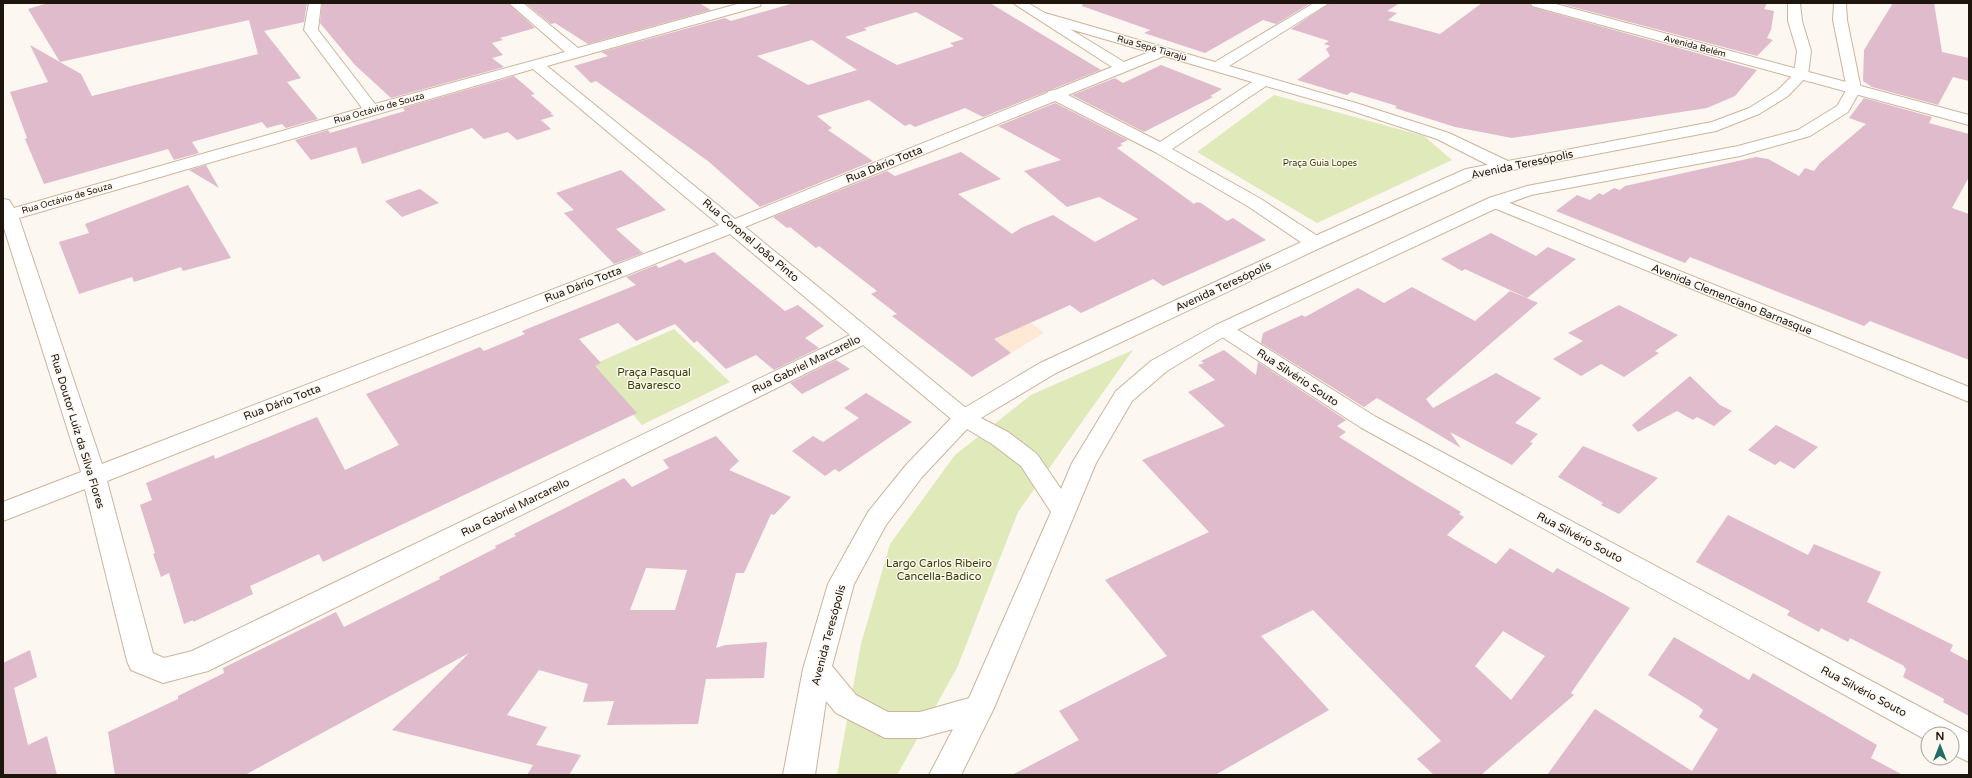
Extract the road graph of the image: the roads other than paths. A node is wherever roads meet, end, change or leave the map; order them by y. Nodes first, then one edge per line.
1 (315, 3) edge
2 (515, 3) edge
3 (755, 3) edge
4 (1019, 3) edge
5 (1323, 3) edge
6 (1537, 3) edge
7 (1794, 3) edge
8 (1840, 3) edge
9 (1040, 16) junction
10 (1162, 52) junction
11 (575, 53) junction
12 (536, 64) junction
13 (1122, 67) junction
14 (1217, 67) junction
15 (1801, 75) junction
16 (1264, 81) junction
17 (1854, 89) junction
18 (1054, 94) junction
19 (371, 110) junction
20 (1969, 120) edge
21 (1161, 149) junction
22 (1504, 166) junction
23 (1495, 202) junction
24 (5, 212) edge
25 (734, 226) junction
26 (1315, 243) junction
27 (1223, 329) junction
28 (865, 336) junction
29 (1969, 394) edge
30 (964, 418) junction
31 (94, 476) junction
32 (1063, 511) junction
33 (3, 512) edge
34 (817, 669) junction
35 (163, 671) joint
36 (979, 708) junction
37 (1928, 726) edge
38 (1960, 743) edge
39 (1969, 748) edge
40 (799, 775) edge
41 (945, 775) edge

1 - 19 street
2 - 11 street
3 - 11 street, Rua Octávio de Souza
4 - 9 street, Rua Sepé Tiarajú
5 - 14 street
6 - 15 street, Avenida Belém
7 - 15 street
8 - 17 street
9 - 10 street, Rua Sepé Tiarajú
9 - 13 street, Rua Sepé Tiarajú
10 - 13 street, Rua Dário Totta
10 - 14 street, Rua Sepé Tiarajú
11 - 12 street, Rua Octávio de Souza
12 - 19 street, Rua Octávio de Souza
12 - 25 street, Rua Coronel João Pinto
13 - 18 street, Rua Dário Totta
14 - 16 street, Rua Sepé Tiarajú
15 - 17 street, Avenida Belém
15 - 22 street, Avenida Teresópolis
16 - 21 street
16 - 22 street
17 - 20 street, Avenida Belém
17 - 23 street
18 - 21 street
18 - 25 street, Rua Dário Totta
19 - 24 street, Rua Octávio de Souza
21 - 26 street
22 - 26 street, Avenida Teresópolis
23 - 27 street
23 - 29 street, Avenida Clemenciano Barnasque
24 - 31 street, Rua Doutor Luiz da Silva Flores
25 - 28 street, Rua Coronel João Pinto
25 - 31 street, Rua Dário Totta
26 - 30 street, Avenida Teresópolis
27 - 32 street
27 - 37 street, Rua Silvério Souto
28 - 30 street, Rua Coronel João Pinto
28 - 35 street, Rua Gabriel Marcarello
30 - 32 street, Rua Coronel João Pinto
30 - 34 street, Avenida Teresópolis
31 - 33 street, Rua Dário Totta
31 - 35 street, Rua Doutor Luiz da Silva Flores
32 - 36 street
34 - 36 street
34 - 40 street, Avenida Teresópolis
36 - 41 street
38 - 39 street

